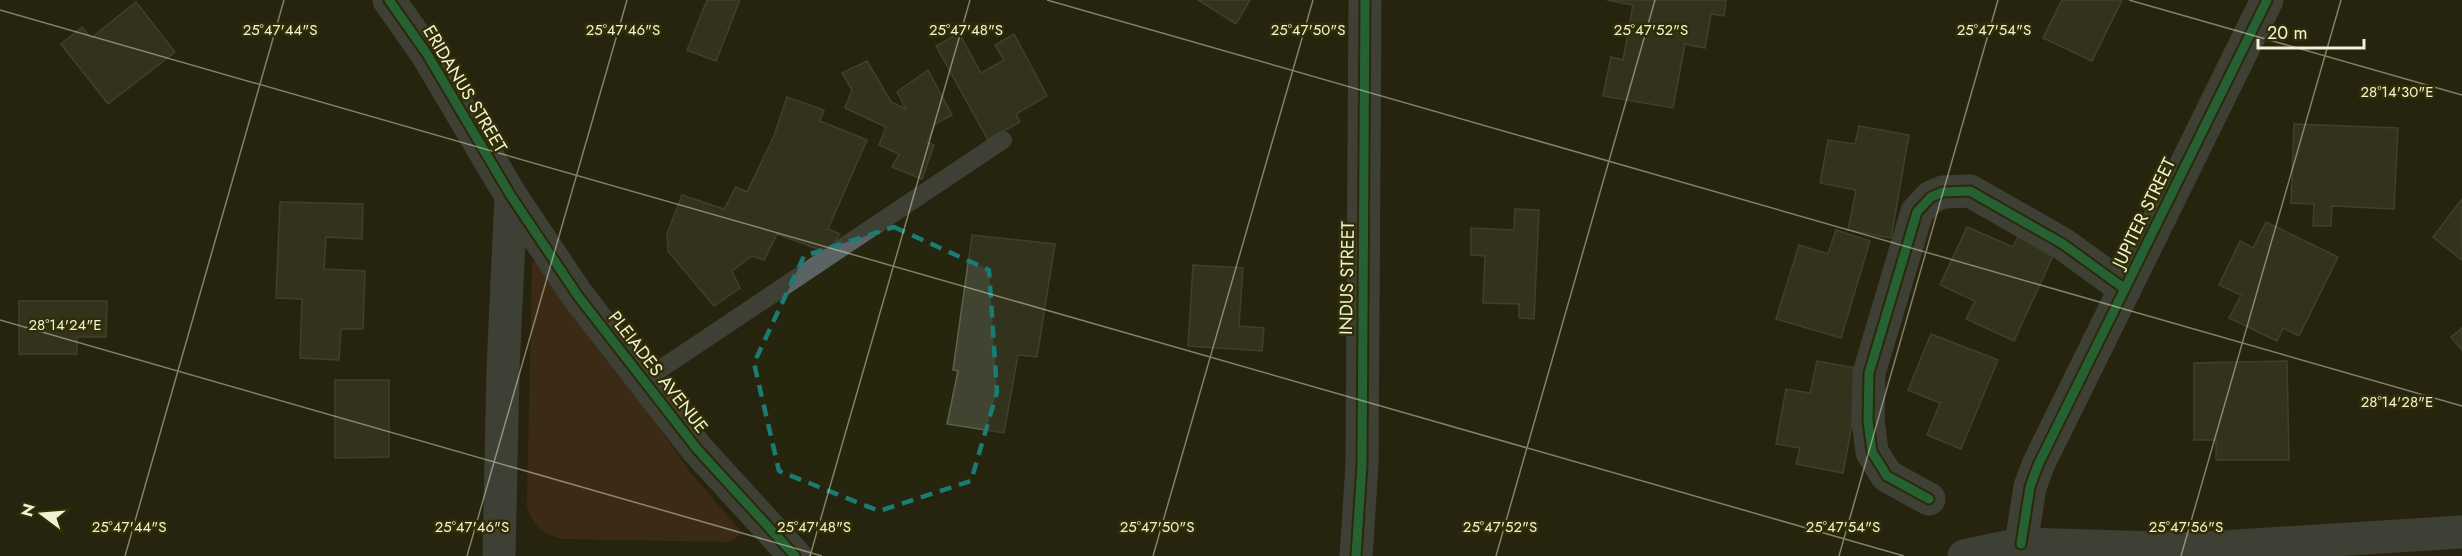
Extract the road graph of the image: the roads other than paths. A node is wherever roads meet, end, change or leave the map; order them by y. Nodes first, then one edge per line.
1 (389, 0) edge
2 (1365, 0) edge
3 (2267, 0) edge
4 (1003, 140) dead end
5 (511, 196) junction
6 (2125, 288) junction
7 (644, 380) junction
8 (1929, 499) dead end
9 (2462, 532) edge
10 (2021, 544) junction
11 (499, 556) edge
12 (795, 556) edge
13 (1356, 556) edge
14 (1964, 556) edge

1 - 5 street, ERIDANUS STREET
2 - 13 street, INDUS STREET
3 - 6 street, JUPITER STREET
4 - 7 lane
5 - 7 street, PLEIADES AVENUE
5 - 11 street
6 - 8 street
6 - 10 street, JUPITER STREET
7 - 12 street, PLEIADES AVENUE
9 - 10 street
10 - 14 street

